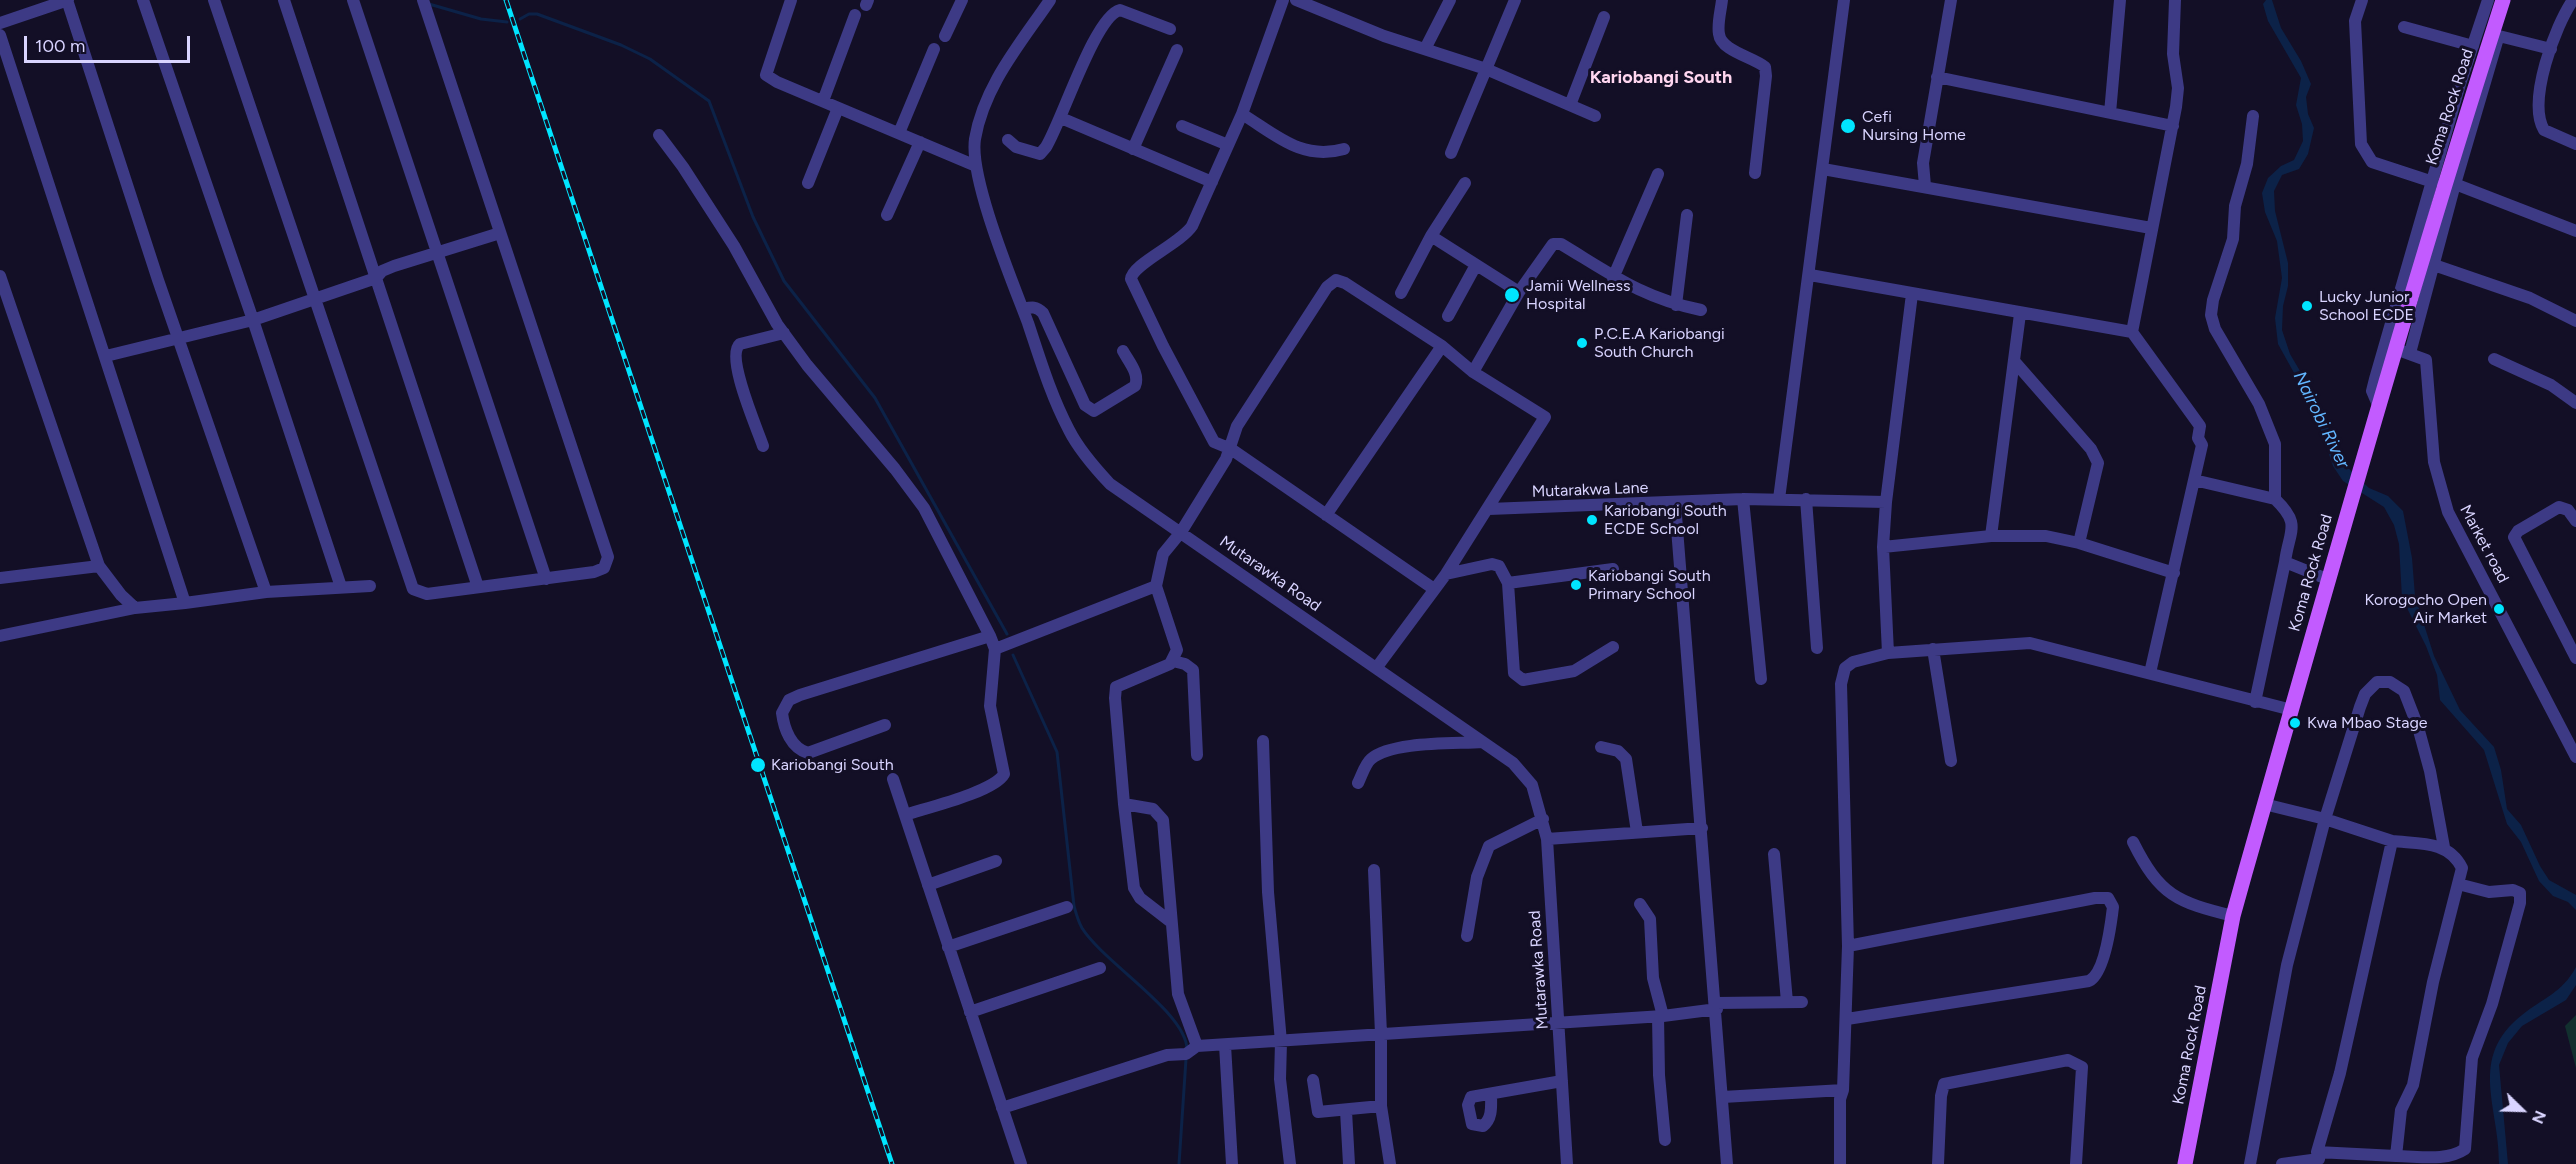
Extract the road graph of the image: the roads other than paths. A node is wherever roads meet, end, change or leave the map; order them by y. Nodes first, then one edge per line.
1 (68, 0) edge
2 (143, 0) edge
3 (214, 0) edge
4 (284, 0) edge
5 (353, 0) edge
6 (423, 0) edge
7 (791, 0) edge
8 (962, 0) edge
9 (1050, 0) edge
10 (1283, 0) edge
11 (1296, 0) edge
12 (1450, 0) edge
13 (1515, 0) edge
14 (1722, 0) edge
15 (1844, 0) edge
16 (1951, 0) edge
17 (2120, 0) edge
18 (2175, 0) edge
19 (2362, 0) edge
20 (2488, 0) edge
21 (2504, 0) edge
22 (2510, 0) edge
23 (2573, 0) edge
24 (855, 15) dead end
25 (1604, 17) dead end
26 (0, 23) edge
27 (2404, 27) dead end
28 (1170, 29) dead end
29 (0, 35) edge
30 (945, 36) dead end
31 (2499, 36) junction
32 (2473, 46) junction
33 (1425, 49) junction
34 (2551, 49) junction
35 (934, 50) dead end
36 (1177, 50) dead end
37 (1486, 69) junction
38 (1937, 77) junction
39 (823, 101) junction
40 (1570, 105) junction
41 (838, 108) junction
42 (2110, 113) junction
43 (1242, 114) junction
44 (1595, 116) dead end
45 (2253, 116) dead end
46 (1060, 118) junction
47 (1182, 126) dead end
48 (2173, 126) junction
49 (899, 133) junction
50 (659, 135) dead end
51 (1008, 140) dead end
52 (920, 142) junction
53 (2576, 144) edge
54 (1228, 145) junction
55 (1133, 149) junction
56 (1344, 149) dead end
57 (1451, 153) dead end
58 (976, 166) junction
59 (1823, 169) junction
60 (1755, 173) dead end
61 (1658, 174) dead end
62 (1212, 182) junction
63 (2433, 182) junction
64 (808, 183) dead end
65 (1465, 183) dead end
66 (2455, 184) junction
67 (1925, 186) junction
68 (887, 215) dead end
69 (1687, 215) dead end
70 (2151, 228) junction
71 (2576, 231) edge
72 (500, 233) junction
73 (1431, 236) junction
74 (437, 254) junction
75 (1476, 265) junction
76 (2434, 265) junction
77 (1810, 275) junction
78 (0, 276) edge
79 (376, 278) junction
80 (1613, 278) junction
81 (1519, 292) junction
82 (1401, 293) dead end
83 (1912, 294) junction
84 (313, 299) junction
85 (1677, 305) junction
86 (1023, 309) junction
87 (1701, 310) dead end
88 (2020, 314) junction
89 (1448, 316) dead end
90 (253, 320) junction
91 (2576, 321) edge
92 (2132, 332) junction
93 (784, 333) junction
94 (180, 339) junction
95 (1442, 346) junction
96 (1123, 351) dead end
97 (2403, 351) junction
98 (106, 356) junction
99 (2494, 359) dead end
100 (2014, 361) junction
101 (1473, 372) junction
102 (2576, 403) edge
103 (2378, 405) junction
104 (763, 446) dead end
105 (1231, 449) junction
106 (2194, 480) junction
107 (2275, 498) junction
108 (1743, 499) junction
109 (1779, 499) junction
110 (1806, 499) junction
111 (1886, 501) junction
112 (1675, 503) junction
113 (1489, 509) junction
114 (1326, 515) junction
115 (2576, 521) edge
116 (1181, 532) junction
117 (1991, 536) junction
118 (2079, 543) junction
119 (1883, 547) junction
120 (2285, 562) junction
121 (99, 566) junction
122 (1613, 569) dead end
123 (2174, 573) junction
124 (1446, 574) junction
125 (0, 578) edge
126 (546, 579) junction
127 (2327, 579) junction
128 (1508, 583) junction
129 (370, 586) dead end
130 (478, 586) junction
131 (1156, 586) junction
132 (341, 587) junction
133 (1434, 589) junction
134 (266, 592) junction
135 (184, 603) junction
136 (135, 608) junction
137 (0, 636) edge
138 (990, 636) junction
139 (1613, 647) dead end
140 (1816, 648) dead end
141 (995, 649) junction
142 (1933, 649) junction
143 (1888, 653) junction
144 (2576, 658) edge
145 (1173, 661) junction
146 (1377, 667) junction
147 (2150, 673) junction
148 (1761, 679) dead end
149 (2254, 702) junction
150 (2292, 710) junction
151 (885, 725) dead end
152 (1263, 741) dead end
153 (1482, 742) junction
154 (1601, 747) dead end
155 (1197, 755) dead end
156 (2576, 757) edge
157 (1951, 761) dead end
158 (893, 779) dead end
159 (1358, 783) dead end
160 (1124, 804) junction
161 (2264, 804) junction
162 (905, 815) junction
163 (1543, 819) junction
164 (2325, 819) junction
165 (1702, 828) junction
166 (1637, 832) junction
167 (1546, 839) junction
168 (2392, 841) junction
169 (2133, 842) dead end
170 (2444, 847) junction
171 (1774, 854) dead end
172 (996, 861) dead end
173 (1374, 870) dead end
174 (2458, 884) junction
175 (928, 885) junction
176 (1640, 904) dead end
177 (1067, 907) dead end
178 (2234, 916) junction
179 (1171, 922) junction
180 (1467, 936) dead end
181 (1848, 946) junction
182 (948, 947) junction
183 (1100, 968) dead end
184 (1787, 1002) junction
185 (1802, 1002) dead end
186 (1716, 1006) junction
187 (970, 1012) junction
188 (1660, 1016) junction
189 (1847, 1020) junction
190 (1559, 1022) junction
191 (1381, 1034) junction
192 (1281, 1042) junction
193 (1225, 1045) junction
194 (1197, 1046) junction
195 (1313, 1080) dead end
196 (1562, 1081) junction
197 (1843, 1090) junction
198 (1491, 1094) dead end
199 (1723, 1097) junction
200 (1381, 1106) junction
201 (1002, 1108) junction
202 (1346, 1111) junction
203 (1665, 1140) dead end
204 (2396, 1156) junction
205 (2320, 1158) edge
206 (1021, 1164) edge
207 (1232, 1164) edge
208 (1290, 1164) edge
209 (1350, 1164) edge
210 (1390, 1164) edge
211 (1567, 1164) edge
212 (1727, 1164) edge
213 (1840, 1164) edge
214 (1938, 1164) edge
215 (2076, 1164) edge
216 (2185, 1164) edge
217 (2250, 1164) edge
218 (2282, 1164) edge

1 - 26 street
1 - 94 street
2 - 90 street
3 - 84 street
4 - 79 street
5 - 74 street
6 - 72 street
7 - 39 street
8 - 30 street
9 - 58 street, Mutarawka Road
10 - 43 street
11 - 33 street
12 - 33 street
13 - 37 street
14 - 60 street
15 - 59 street
16 - 38 street
17 - 42 street
18 - 48 street
19 - 63 street
20 - 32 street
21 - 97 main road, Koma Rock Road
22 - 31 street
23 - 34 street
24 - 39 street
25 - 40 street
27 - 32 street
28 - 46 street
29 - 98 street
31 - 34 street
31 - 66 street
32 - 63 street
33 - 37 street
34 - 53 street
35 - 49 street
36 - 55 street
37 - 40 street
37 - 57 street
38 - 42 street
38 - 67 street
39 - 41 street
40 - 44 street
41 - 49 street
41 - 64 street
42 - 48 street
43 - 54 street
43 - 56 street
45 - 107 street
46 - 51 street
46 - 55 street
47 - 54 street
48 - 70 street
49 - 52 street
50 - 93 street
52 - 58 street
52 - 68 street
54 - 62 street
55 - 62 street
58 - 86 street, Mutarawka Road
59 - 67 street
59 - 77 street
61 - 80 street
62 - 105 street
63 - 103 street
65 - 73 street
66 - 71 street
66 - 76 street
67 - 70 street
69 - 85 street
70 - 92 street
72 - 74 street
72 - 126 street
73 - 75 street
73 - 82 street
74 - 79 street
74 - 126 street
75 - 81 street
75 - 89 street
76 - 91 street
76 - 97 street
77 - 83 street
77 - 109 street
78 - 121 street
79 - 84 street
79 - 130 street
80 - 81 street
80 - 85 street
81 - 101 street
83 - 88 street
83 - 111 street
84 - 90 street
84 - 130 street
85 - 87 street
86 - 96 street
86 - 116 street, Mutarawka Road
88 - 92 street
88 - 100 street
90 - 94 street
90 - 132 street
92 - 106 street
93 - 104 street
93 - 138 street
94 - 98 street
94 - 134 street
95 - 101 street
95 - 105 street
95 - 114 street
97 - 103 main road, Koma Rock Road
97 - 156 street, Market road
98 - 135 street
99 - 102 street
100 - 117 street
100 - 118 street
101 - 113 street
103 - 127 main road, Koma Rock Road
105 - 114 street
105 - 116 street
106 - 107 street
106 - 123 street
107 - 120 street
108 - 109 street, Mutarakwa Lane
108 - 112 street, Mutarakwa Lane
108 - 148 street
109 - 110 street, Mutarakwa Lane
110 - 111 street, Mutarakwa Lane
110 - 140 street
111 - 119 street
112 - 113 street, Mutarakwa Lane
112 - 165 street
113 - 124 street
114 - 133 street
115 - 144 street
116 - 131 street
116 - 146 street, Mutarawka Road
117 - 118 street
117 - 119 street
118 - 123 street
119 - 143 street
120 - 127 street
120 - 149 street
121 - 125 street
121 - 136 street
122 - 128 street
123 - 147 street
124 - 128 street
124 - 133 street
126 - 130 street
127 - 150 main road, Koma Rock Road
128 - 139 street
129 - 132 street
131 - 141 street
131 - 145 street
132 - 134 street
133 - 146 street
134 - 135 street
135 - 136 street
136 - 137 street
138 - 141 street
138 - 151 street
141 - 162 street
142 - 143 street
142 - 147 street
142 - 157 street
143 - 181 street
145 - 155 street
145 - 160 street
146 - 153 street, Mutarawka Road
147 - 149 street
149 - 150 street
150 - 161 main road, Koma Rock Road
152 - 192 street
153 - 159 street
153 - 163 street, Mutarawka Road
154 - 166 street
158 - 162 street
160 - 179 street
160 - 179 street
161 - 164 street
161 - 178 main road, Koma Rock Road
162 - 175 street
163 - 167 street, Mutarawka Road
163 - 180 street
164 - 168 street
164 - 170 street
164 - 217 street
165 - 166 street
165 - 186 street
166 - 167 street
167 - 190 street, Mutarawka Road
168 - 170 street
168 - 205 street
169 - 178 street
170 - 174 street
171 - 184 street
172 - 175 street
173 - 191 street
174 - 204 street
174 - 204 street
175 - 182 street
176 - 188 street
177 - 182 street
178 - 216 main road, Koma Rock Road
179 - 194 street
181 - 189 street
181 - 189 street
182 - 187 street
183 - 187 street
184 - 185 street
184 - 186 street
186 - 188 street
186 - 199 street
187 - 201 street
188 - 190 street
188 - 203 street
189 - 197 street
190 - 191 street
190 - 196 street, Mutarawka Road
191 - 192 street
191 - 200 street
192 - 193 street
192 - 208 street
193 - 194 street
193 - 207 street
194 - 201 street
195 - 202 street
196 - 198 street
196 - 211 street, Mutarawka Road
197 - 199 street
197 - 213 street
199 - 212 street
200 - 202 street
200 - 210 street
201 - 206 street
202 - 209 street
204 - 205 street
205 - 218 street
214 - 215 street

